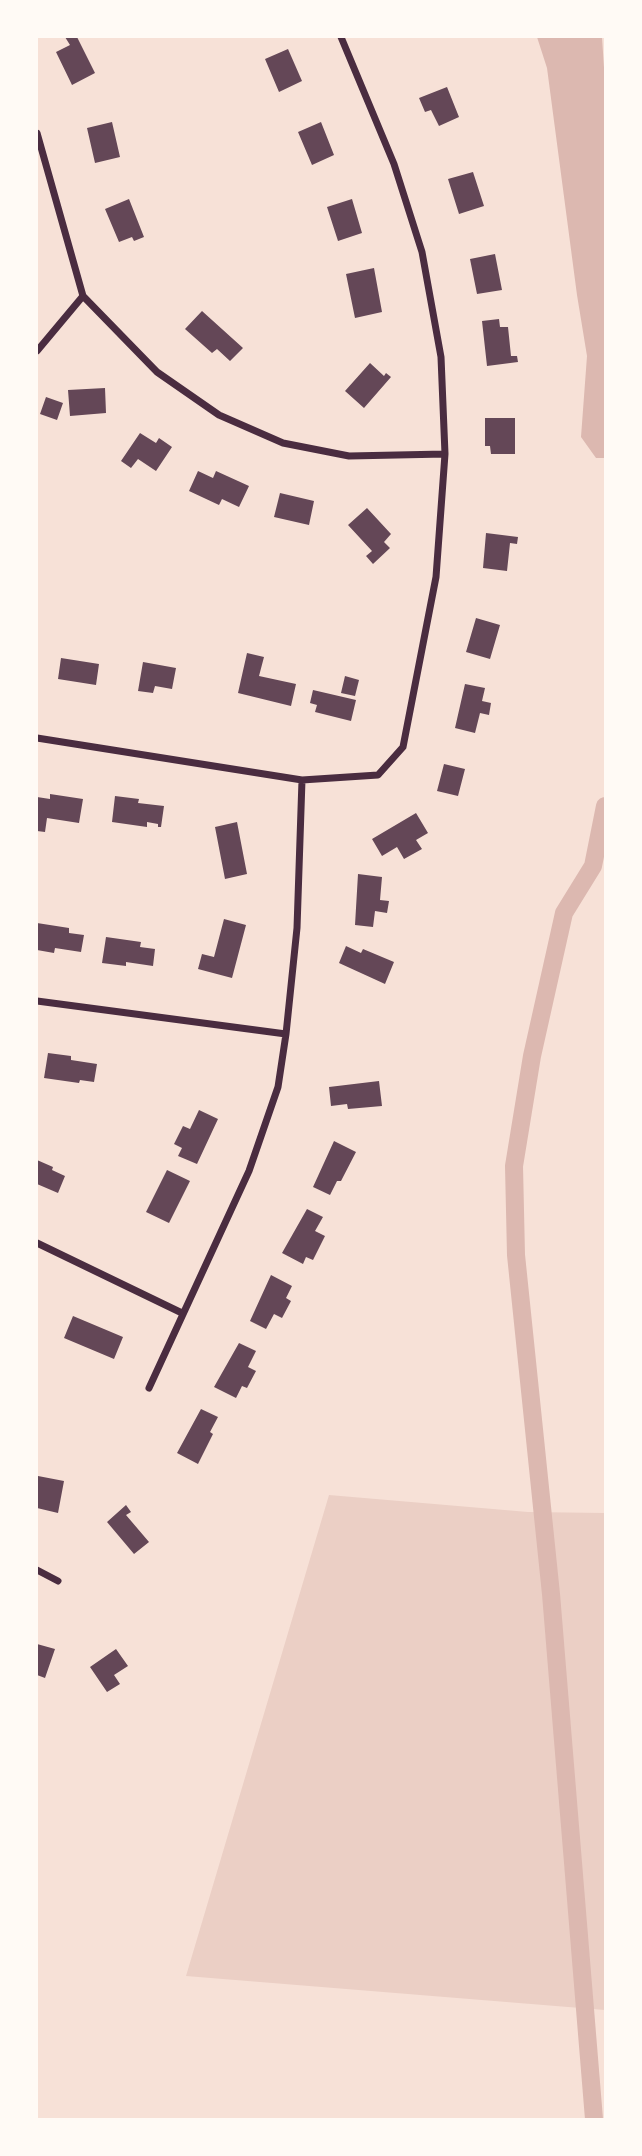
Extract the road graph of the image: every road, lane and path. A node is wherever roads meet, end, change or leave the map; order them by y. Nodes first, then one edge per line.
1 (341, 37) edge
2 (37, 133) edge
3 (83, 296) junction
4 (37, 351) edge
5 (445, 454) junction
6 (37, 738) edge
7 (302, 780) junction
8 (37, 1001) edge
9 (286, 1034) junction
10 (37, 1243) edge
11 (182, 1313) junction
12 (149, 1388) dead end
13 (37, 1570) edge
14 (58, 1581) dead end

1 - 5 street
2 - 3 street
3 - 4 street
3 - 5 street
5 - 7 street
6 - 7 street
7 - 9 street
8 - 9 street
9 - 11 street
10 - 11 street
11 - 12 street
13 - 14 street

